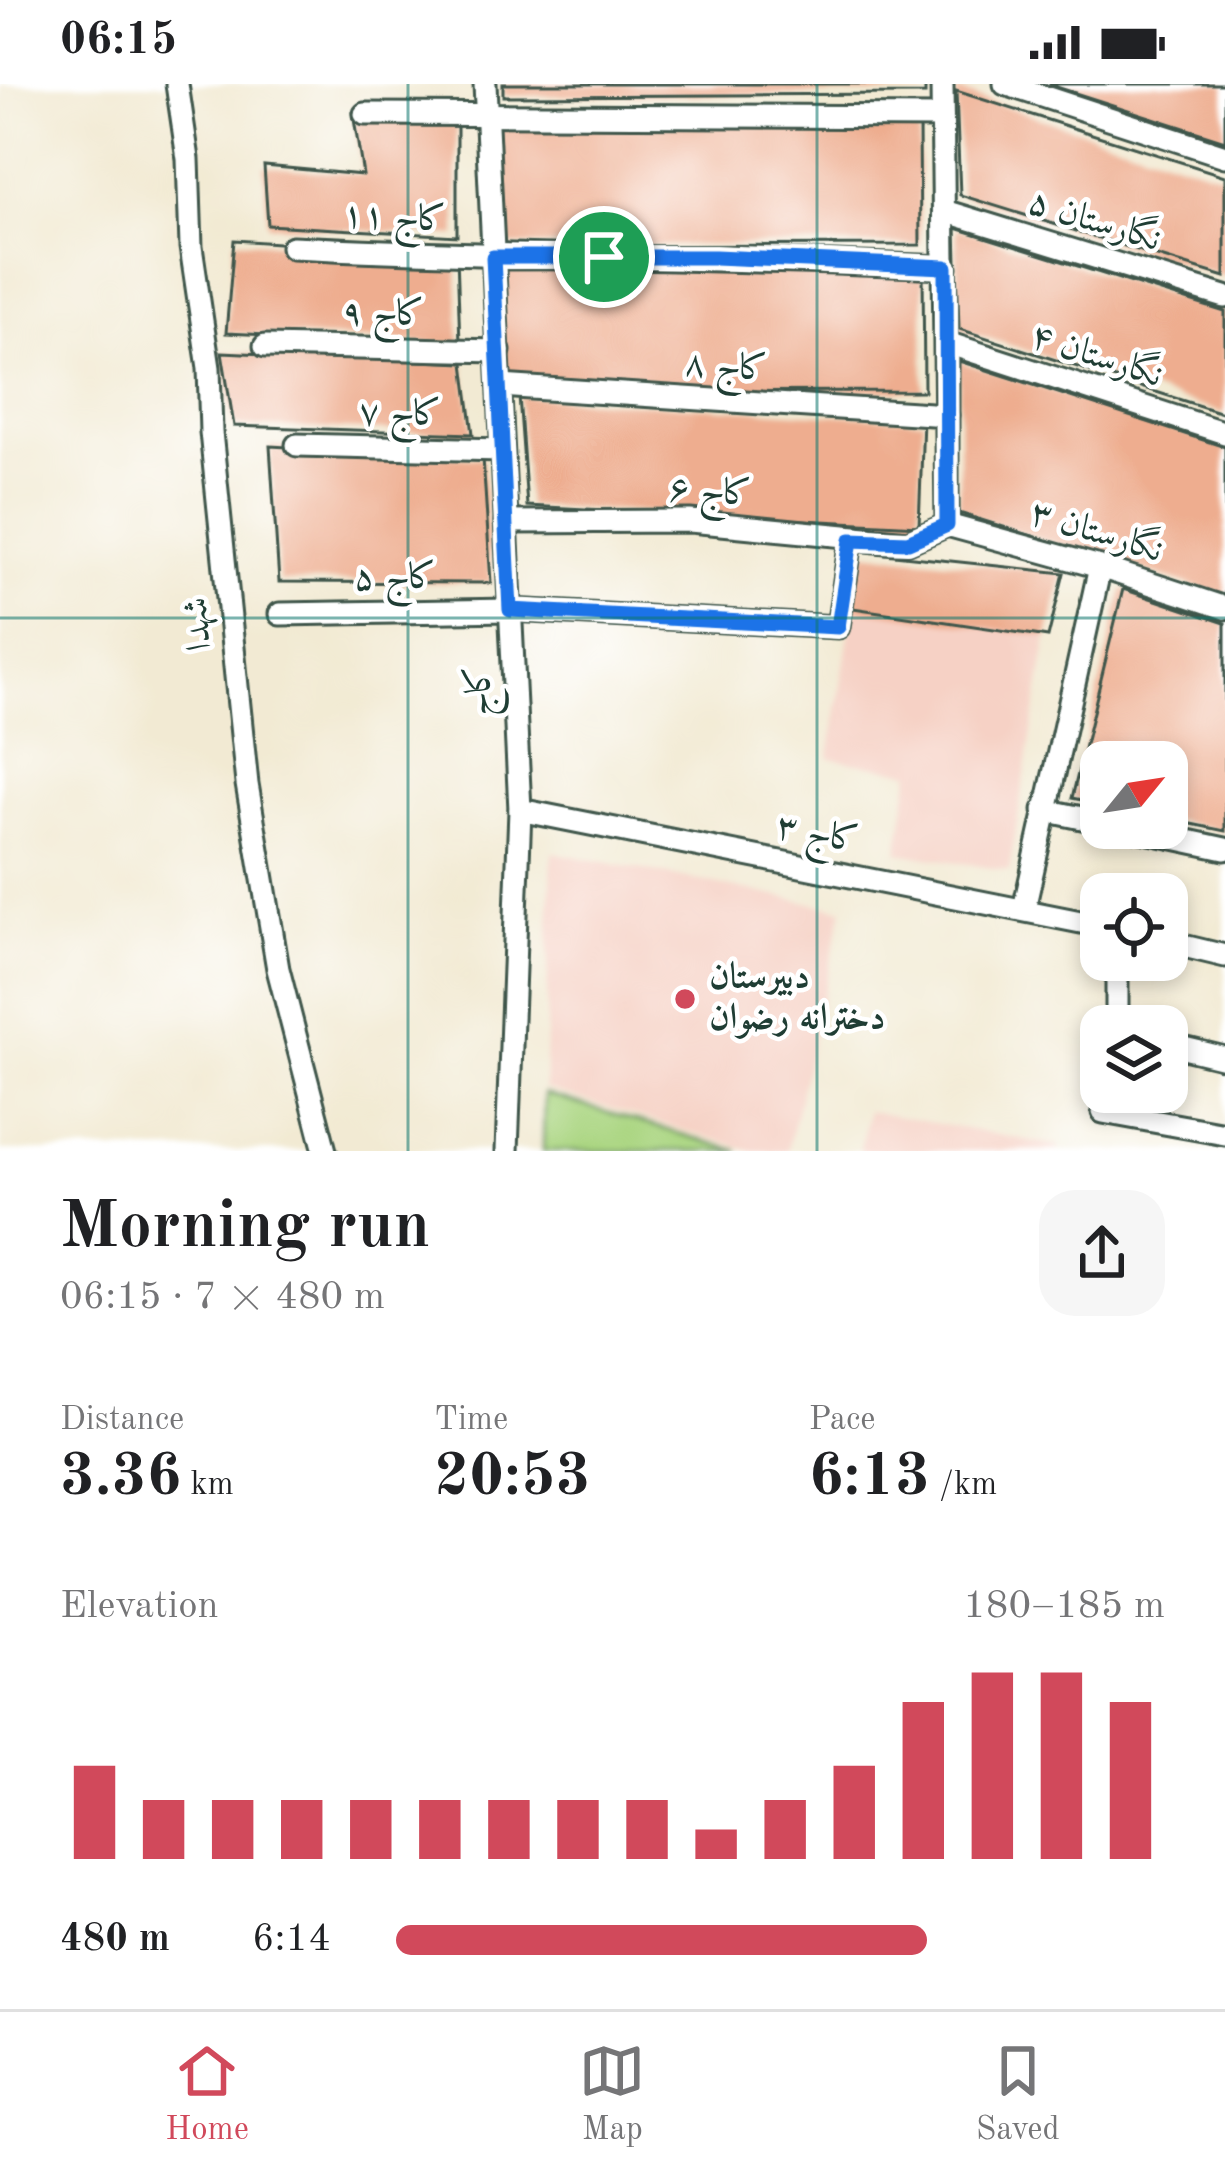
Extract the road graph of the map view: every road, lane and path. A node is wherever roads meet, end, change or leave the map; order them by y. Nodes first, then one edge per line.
1 (177, 84) edge
2 (485, 84) edge
3 (942, 84) edge
4 (1005, 84) edge
5 (487, 114) junction
6 (364, 115) dead end
7 (943, 117) junction
8 (1225, 156) edge
9 (944, 211) junction
10 (292, 247) dead end
11 (493, 257) junction
12 (946, 267) junction
13 (1225, 297) edge
14 (947, 343) junction
15 (265, 346) dead end
16 (499, 351) junction
17 (500, 386) junction
18 (947, 415) junction
19 (1225, 433) edge
20 (297, 445) dead end
21 (502, 451) junction
22 (506, 522) junction
23 (947, 525) junction
24 (851, 540) junction
25 (1100, 567) junction
26 (1225, 608) edge
27 (510, 610) junction
28 (280, 614) dead end
29 (520, 810) junction
30 (1044, 810) junction
31 (1080, 818) edge
32 (1188, 841) edge
33 (1225, 849) edge
34 (1024, 909) junction
35 (1080, 921) edge
36 (1188, 946) edge
37 (1225, 956) edge
38 (1188, 1049) edge
39 (1225, 1058) edge
40 (1107, 1113) edge
41 (1214, 1139) edge
42 (325, 1151) edge
43 (507, 1151) edge

1 - 42 street, شهدا
2 - 5 street, کاج
3 - 7 street
4 - 8 street
5 - 6 street
5 - 7 street
5 - 11 street, کاج
7 - 9 street
9 - 12 street
9 - 13 street, نگارستان ۵
10 - 11 street, کاج ۱۱
11 - 12 street, کاج ۱۱
11 - 16 street, کاج
12 - 14 street
14 - 18 street
14 - 19 street, نگارستان ۴
15 - 16 street, کاج ۹
16 - 17 street, کاج
17 - 18 street, کاج ۸
17 - 21 street, کاج
18 - 23 street
20 - 21 street, کاج ۷
21 - 22 street, کاج
22 - 24 street, کاج ۶
22 - 27 street, کاج
23 - 24 street, کاج ۶
23 - 25 street, نگارستان ۳
24 - 27 street, کاج ۵
25 - 26 street, نگارستان ۳
25 - 30 street
27 - 28 street, کاج ۵
27 - 29 street, کاج
29 - 34 street, کاج ۳
29 - 43 street, کاج
30 - 31 street
30 - 34 street
32 - 33 street
34 - 35 street, کاج ۳
36 - 37 street
38 - 39 street
40 - 41 street

